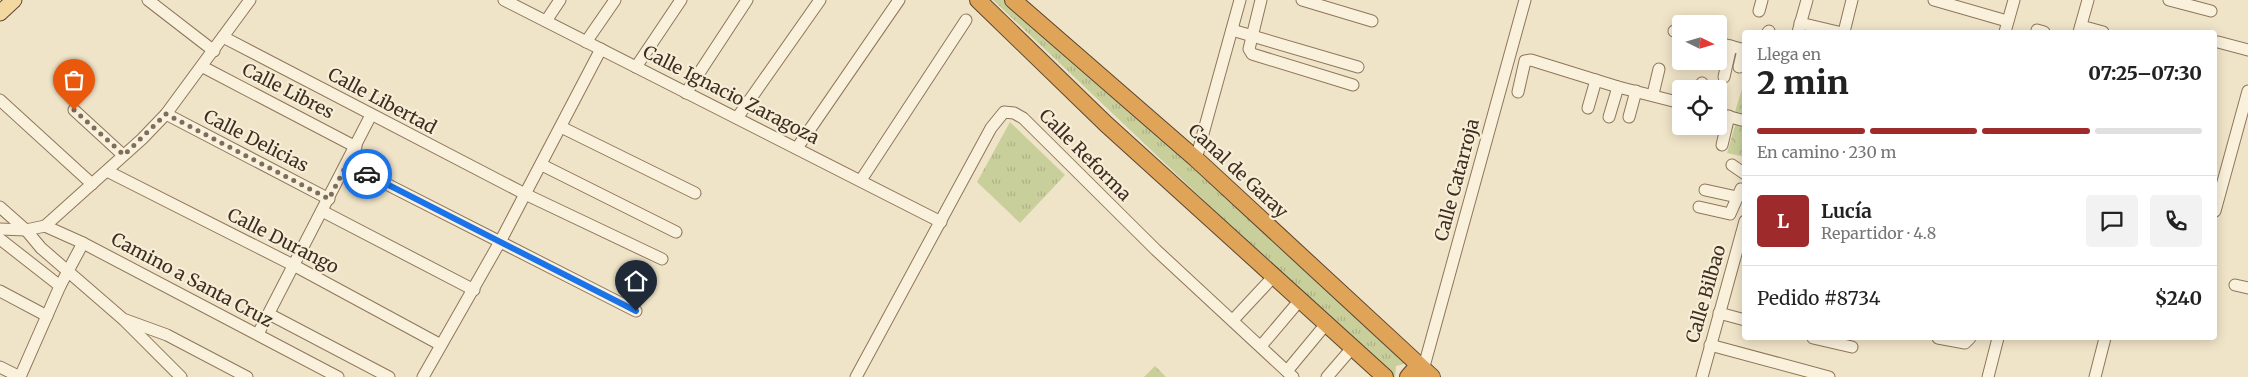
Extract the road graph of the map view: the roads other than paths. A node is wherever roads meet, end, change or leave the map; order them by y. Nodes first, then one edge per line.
1 (14, 0) edge
2 (148, 0) edge
3 (249, 0) edge
4 (505, 0) edge
5 (560, 0) edge
6 (615, 0) edge
7 (681, 0) edge
8 (747, 0) edge
9 (820, 0) edge
10 (899, 0) edge
11 (978, 0) edge
12 (1013, 0) edge
13 (1240, 0) edge
14 (1261, 0) edge
15 (1302, 0) edge
16 (1525, 0) edge
17 (1807, 0) edge
18 (1852, 0) edge
19 (1934, 0) edge
20 (2014, 0) edge
21 (2088, 0) edge
22 (2169, 0) edge
23 (2211, 11) dead end
24 (0, 13) edge
25 (966, 20) dead end
26 (546, 21) junction
27 (1372, 21) dead end
28 (2006, 27) edge
29 (1799, 28) edge
30 (2080, 29) edge
31 (1232, 30) junction
32 (1818, 30) edge
33 (1844, 30) edge
34 (1252, 35) junction
35 (224, 37) junction
36 (586, 42) junction
37 (2218, 42) dead end
38 (1728, 45) edge
39 (1731, 46) junction
40 (601, 49) junction
41 (1742, 49) edge
42 (2248, 50) edge
43 (214, 51) junction
44 (1742, 57) edge
45 (636, 66) junction
46 (202, 67) junction
47 (1358, 67) dead end
48 (1739, 67) dead end
49 (1659, 69) dead end
50 (1724, 77) dead end
51 (1596, 80) junction
52 (1353, 85) dead end
53 (1618, 87) junction
54 (1636, 91) junction
55 (2248, 91) edge
56 (1518, 92) dead end
57 (686, 93) junction
58 (1652, 94) junction
59 (0, 100) edge
60 (1672, 100) edge
61 (1588, 108) dead end
62 (74, 110) dead end
63 (166, 114) junction
64 (371, 116) junction
65 (1727, 116) edge
66 (1609, 117) dead end
67 (1629, 117) dead end
68 (737, 118) junction
69 (1742, 120) edge
70 (562, 127) junction
71 (1723, 135) edge
72 (1722, 145) dead end
73 (356, 147) junction
74 (797, 148) junction
75 (124, 155) junction
76 (1196, 159) junction
77 (347, 164) junction
78 (542, 165) junction
79 (1732, 165) dead end
80 (108, 170) junction
81 (1742, 173) edge
82 (861, 180) junction
83 (92, 184) junction
84 (1705, 190) dead end
85 (1741, 192) edge
86 (695, 193) dead end
87 (525, 194) junction
88 (329, 199) junction
89 (2217, 204) edge
90 (0, 207) edge
91 (1699, 207) dead end
92 (322, 212) junction
93 (941, 222) junction
94 (46, 226) junction
95 (0, 229) edge
96 (26, 230) junction
97 (676, 232) dead end
98 (1742, 232) edge
99 (0, 239) edge
100 (501, 240) junction
101 (83, 243) junction
102 (662, 258) dead end
103 (295, 266) junction
104 (67, 270) junction
105 (1274, 276) junction
106 (2235, 285) dead end
107 (60, 286) junction
108 (2248, 288) edge
109 (474, 290) junction
110 (0, 291) edge
111 (1300, 300) junction
112 (636, 311) dead end
113 (1719, 313) junction
114 (269, 314) junction
115 (47, 316) junction
116 (123, 319) junction
117 (1742, 319) edge
118 (1233, 320) junction
119 (1326, 324) junction
120 (258, 334) junction
121 (1822, 340) edge
122 (1949, 340) edge
123 (1968, 340) edge
124 (1997, 340) edge
125 (2104, 340) edge
126 (441, 345) junction
127 (1710, 345) junction
128 (1261, 346) junction
129 (1852, 347) dead end
130 (1352, 348) junction
131 (0, 367) edge
132 (1428, 373) edge
133 (1290, 374) edge
134 (1381, 376) edge
135 (20, 377) edge
136 (181, 377) edge
137 (247, 377) edge
138 (338, 377) edge
139 (389, 377) edge
140 (423, 377) edge
141 (856, 377) edge
142 (1327, 377) edge
143 (1408, 377) edge
144 (1702, 377) edge
145 (1829, 377) edge
146 (1988, 377) edge
147 (2095, 377) edge

1 - 24 main road
2 - 43 street
3 - 35 street
4 - 26 street, Calle Ignacio Zaragoza
5 - 26 street
6 - 36 street
7 - 45 street
8 - 57 street
9 - 68 street
10 - 74 street
11 - 105 highway
12 - 76 highway, Canal de Garay
13 - 31 street
14 - 34 street
15 - 27 street
16 - 132 street, Calle Catarroja
17 - 29 street
18 - 33 street
19 - 28 street
20 - 28 street
21 - 30 street
22 - 23 street
25 - 82 street
26 - 36 street, Calle Ignacio Zaragoza
29 - 32 street
31 - 34 street
31 - 76 street
34 - 47 street
34 - 52 street
35 - 43 street
35 - 64 street, Calle Libertad
36 - 40 street, Calle Ignacio Zaragoza
37 - 42 street
38 - 39 street
39 - 41 street
39 - 50 street
40 - 45 street, Calle Ignacio Zaragoza
40 - 70 street
43 - 46 street
44 - 48 street
45 - 57 street, Calle Ignacio Zaragoza
46 - 63 street
46 - 73 street, Calle Libres
49 - 58 street
51 - 53 street
51 - 56 street
51 - 61 street
53 - 54 street
53 - 66 street
54 - 58 street
54 - 67 street
55 - 89 street
57 - 68 street, Calle Ignacio Zaragoza
58 - 60 street
59 - 83 street
62 - 75 street
63 - 75 street
63 - 88 street, Calle Delicias
64 - 73 street
64 - 87 street, Calle Libertad
65 - 69 street
68 - 74 street, Calle Ignacio Zaragoza
70 - 78 street
70 - 86 street
71 - 72 street
73 - 77 street
74 - 82 street, Calle Ignacio Zaragoza
75 - 80 street
76 - 132 highway, Canal de Garay
77 - 88 street
77 - 100 street
78 - 87 street
78 - 97 street
79 - 81 street
80 - 83 street
80 - 103 street, Calle Durango
82 - 93 street, Calle Ignacio Zaragoza
83 - 94 street
84 - 85 street
85 - 91 street
87 - 100 street
87 - 102 street, Calle Libertad
88 - 92 street
90 - 96 street
92 - 103 street
92 - 109 street
93 - 118 street, Calle Reforma
93 - 141 street, Calle Reforma
94 - 96 street
94 - 101 street, Camino a Santa Cruz
95 - 96 street
96 - 104 street
98 - 113 street, Calle Bilbao
99 - 107 street
100 - 109 street
100 - 112 street
101 - 104 street
101 - 120 street, Camino a Santa Cruz
103 - 114 street
103 - 126 street, Calle Durango
104 - 107 street
104 - 116 street
105 - 111 highway
105 - 118 street
106 - 108 street
107 - 115 street
109 - 126 street
110 - 115 street
111 - 119 highway
111 - 128 street
113 - 117 street
113 - 127 street, Calle Bilbao
114 - 120 street
114 - 139 street
115 - 135 street
116 - 136 street
116 - 137 street
118 - 128 street, Calle Reforma
119 - 130 highway
119 - 133 street
120 - 138 street, Camino a Santa Cruz
121 - 129 street
122 - 123 street
124 - 146 street
125 - 147 street
126 - 140 street
127 - 144 street, Calle Bilbao
127 - 145 street
128 - 133 street, Calle Reforma
130 - 134 highway
130 - 142 street
131 - 135 street
132 - 143 highway

